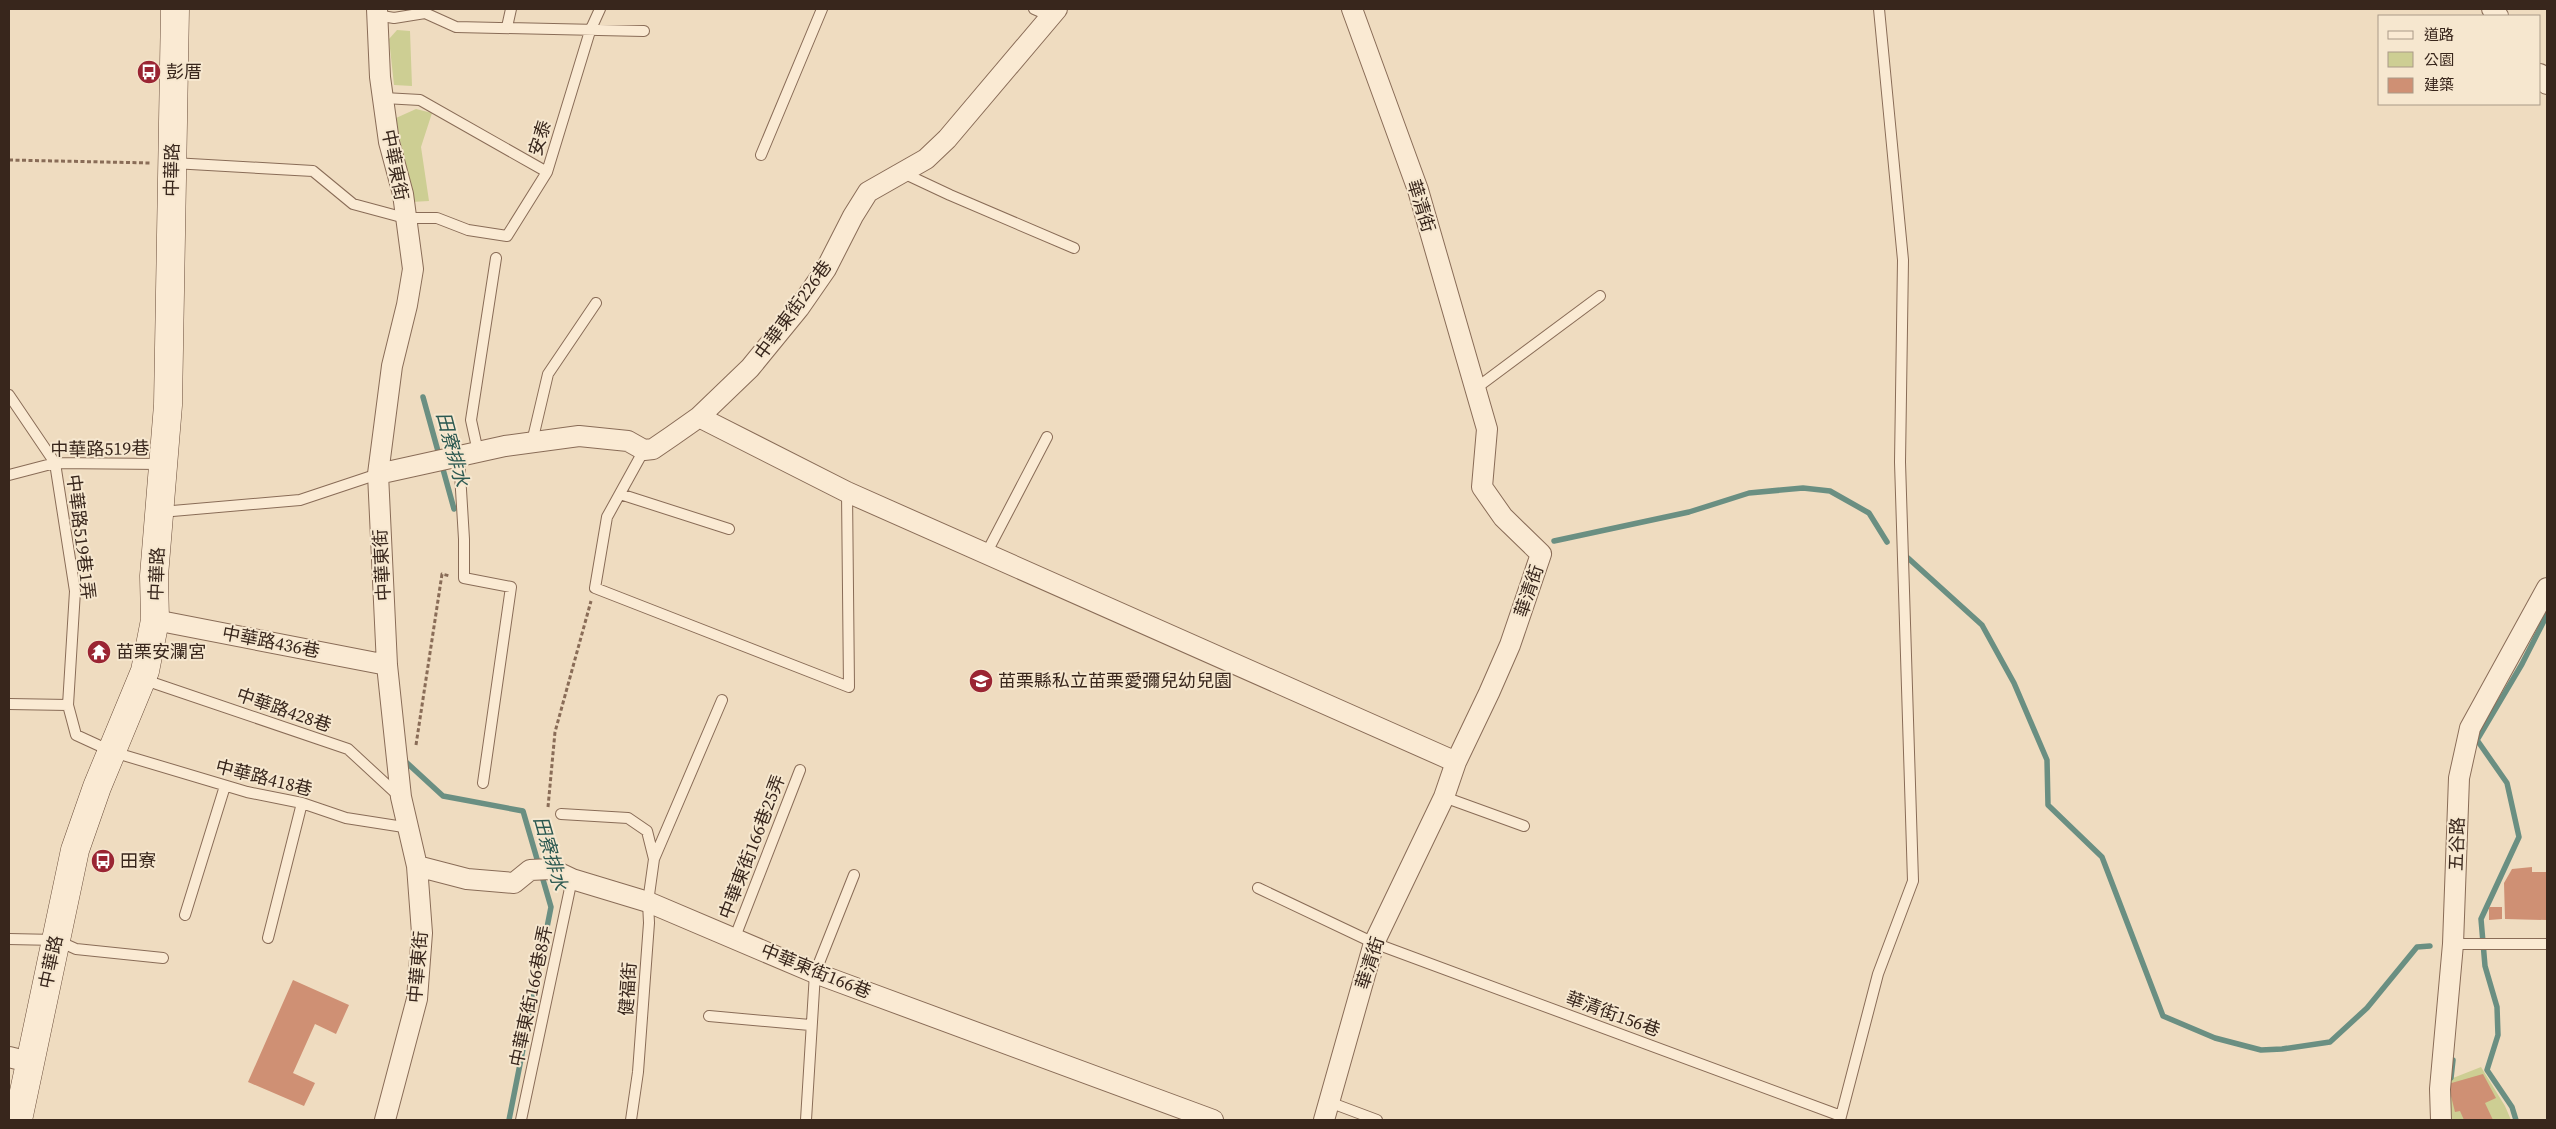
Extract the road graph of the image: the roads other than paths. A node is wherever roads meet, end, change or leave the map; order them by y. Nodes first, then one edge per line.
1 (175, 9) edge
2 (511, 9) edge
3 (600, 9) edge
4 (822, 9) edge
5 (1352, 9) edge
6 (1879, 9) edge
7 (425, 11) edge
8 (1048, 11) edge
9 (377, 12) edge
10 (507, 27) junction
11 (590, 32) junction
12 (644, 32) dead end
13 (384, 98) junction
14 (760, 155) dead end
15 (172, 163) junction
16 (547, 172) junction
17 (902, 172) junction
18 (405, 218) junction
19 (1074, 248) dead end
20 (496, 258) dead end
21 (1600, 296) dead end
22 (596, 303) dead end
23 (1475, 389) junction
24 (9, 395) edge
25 (699, 417) junction
26 (1047, 437) dead end
27 (532, 442) junction
28 (644, 450) junction
29 (463, 456) junction
30 (55, 463) junction
31 (163, 464) junction
32 (378, 474) junction
33 (9, 475) edge
34 (848, 492) junction
35 (620, 494) junction
36 (161, 512) junction
37 (729, 529) dead end
38 (987, 552) junction
39 (2547, 588) edge
40 (156, 620) junction
41 (387, 665) junction
42 (142, 679) junction
43 (722, 700) dead end
44 (9, 704) edge
45 (68, 704) junction
46 (113, 752) junction
47 (1456, 762) junction
48 (800, 770) dead end
49 (483, 783) dead end
50 (225, 786) junction
51 (401, 797) junction
52 (1444, 797) junction
53 (302, 803) junction
54 (561, 814) dead end
55 (1524, 826) dead end
56 (410, 828) junction
57 (654, 859) junction
58 (417, 866) junction
59 (854, 875) dead end
60 (572, 880) junction
61 (1258, 888) dead end
62 (648, 902) junction
63 (185, 914) dead end
64 (734, 937) junction
65 (268, 938) dead end
66 (9, 939) edge
67 (56, 940) junction
68 (1374, 943) junction
69 (2453, 944) junction
70 (2547, 944) edge
71 (163, 958) dead end
72 (815, 973) junction
73 (709, 1016) dead end
74 (810, 1025) junction
75 (19, 1059) edge
76 (1326, 1111) edge
77 (1840, 1118) edge
78 (18, 1120) edge
79 (385, 1120) edge
80 (521, 1120) edge
81 (630, 1120) edge
82 (806, 1120) edge
83 (1213, 1120) edge
84 (1377, 1120) edge
85 (2442, 1120) edge

1 - 15 street, 中華路
2 - 10 lane
3 - 11 lane, 安泰
4 - 14 lane
5 - 23 street, 華清街
6 - 77 lane
7 - 9 lane
7 - 10 lane
8 - 17 street, 中華東街226巷
9 - 13 street, 中華東街
10 - 11 lane
11 - 12 lane
11 - 16 lane, 安泰
13 - 16 lane, 安泰
13 - 18 street, 中華東街
15 - 18 lane
15 - 31 street, 中華路
16 - 18 lane
17 - 19 lane
17 - 25 street, 中華東街226巷
18 - 32 street, 中華東街
20 - 29 lane
21 - 23 lane
22 - 27 lane
23 - 47 street, 華清街
24 - 30 lane
25 - 28 street, 中華東街226巷
25 - 34 street
26 - 38 lane
27 - 28 street
27 - 29 street
28 - 35 lane
29 - 32 street
29 - 49 lane
30 - 31 lane, 中華路519巷
30 - 33 lane, 中華路519巷
30 - 45 lane, 中華路519巷1弄
31 - 36 street, 中華路
32 - 36 lane
32 - 41 street, 中華東街
34 - 35 lane
34 - 38 street
35 - 37 lane
36 - 40 street, 中華路
38 - 47 street
39 - 69 street, 五谷路
40 - 41 street, 中華路436巷
40 - 42 street, 中華路
41 - 51 street, 中華東街
42 - 46 street, 中華路
42 - 51 lane, 中華路428巷
43 - 57 lane, 健福街
44 - 45 lane
45 - 46 lane, 中華路519巷1弄
46 - 50 lane, 中華路418巷
46 - 67 street, 中華路
47 - 52 street, 華清街
48 - 64 lane, 中華東街166巷25弄
50 - 53 lane, 中華路418巷
50 - 63 lane
51 - 56 street, 中華東街
52 - 55 lane
52 - 68 street, 華清街
53 - 56 lane, 中華路418巷
53 - 65 lane
54 - 57 lane, 健福街
56 - 58 street, 中華東街
57 - 62 lane, 健福街
58 - 60 street, 中華東街166巷
58 - 79 street, 中華東街
59 - 72 lane
60 - 62 street, 中華東街166巷
60 - 80 lane, 中華東街166巷8弄
61 - 68 lane, 華清街156巷
62 - 64 street, 中華東街166巷
62 - 81 lane, 健福街
64 - 72 street, 中華東街166巷
66 - 67 lane
67 - 71 lane
67 - 75 street, 中華路
68 - 76 street, 華清街
68 - 77 lane, 華清街156巷
69 - 70 lane
69 - 85 street, 五谷路
72 - 74 lane
72 - 83 street, 中華東街166巷
73 - 74 lane
74 - 82 lane
75 - 78 street, 中華路
76 - 84 lane

